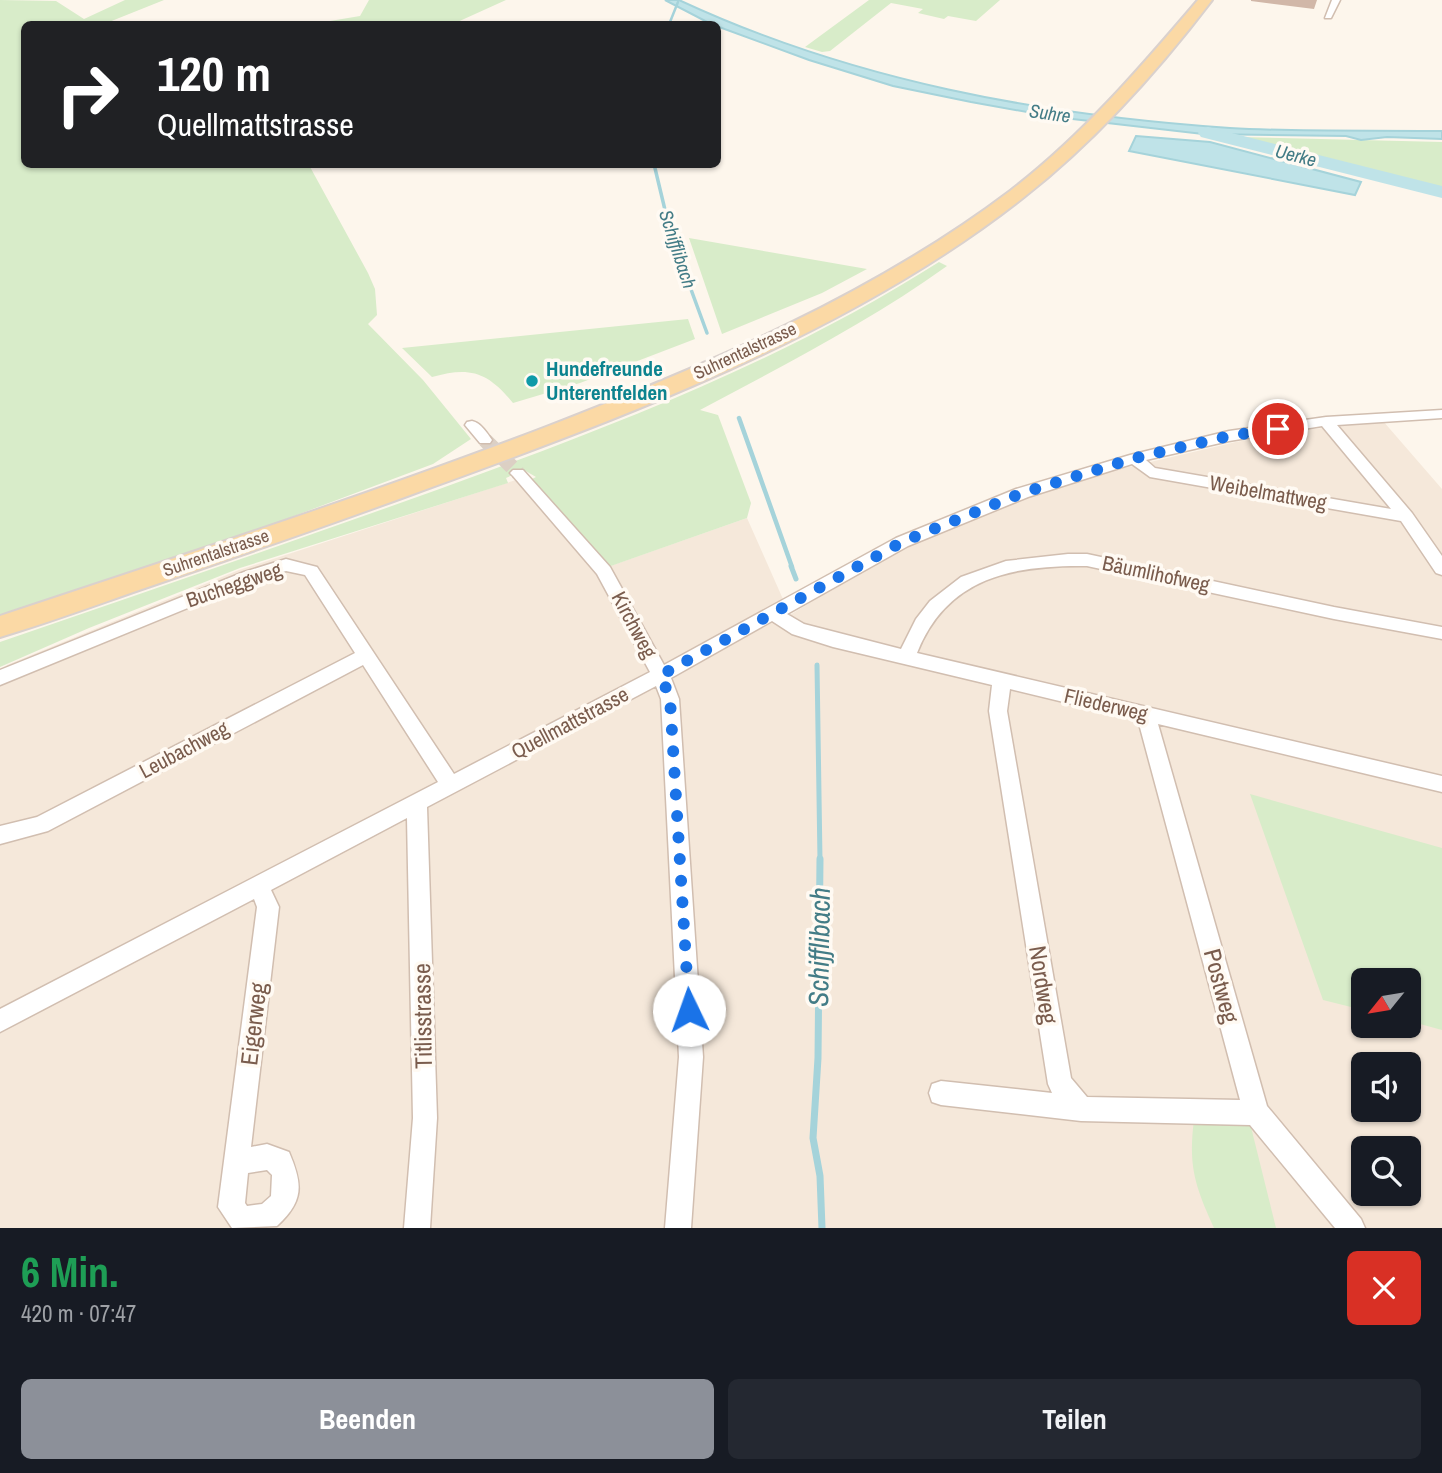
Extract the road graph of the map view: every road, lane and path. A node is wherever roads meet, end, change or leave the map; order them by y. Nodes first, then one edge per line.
1 (1205, 0) edge
2 (1336, 0) edge
3 (1328, 16) dead end
4 (1442, 414) edge
5 (1326, 421) junction
6 (472, 425) dead end
7 (485, 440) tunnel mouth
8 (1135, 458) junction
9 (518, 473) tunnel mouth
10 (1406, 517) junction
11 (1442, 569) edge
12 (774, 614) junction
13 (0, 627) edge
14 (1442, 633) edge
15 (364, 656) junction
16 (907, 657) junction
17 (661, 675) junction
18 (0, 678) edge
19 (1002, 680) junction
20 (1146, 714) junction
21 (1442, 784) edge
22 (451, 785) junction
23 (417, 804) junction
24 (0, 835) edge
25 (259, 886) junction
26 (0, 1021) edge
27 (941, 1093) dead end
28 (1082, 1109) junction
29 (1256, 1113) junction
30 (236, 1163) dead end
31 (417, 1228) edge
32 (678, 1228) edge
33 (1352, 1228) edge

1 - 13 main road, Suhrentalstrasse
2 - 3 street
4 - 5 street, Quellmattstrasse
5 - 8 street, Quellmattstrasse
5 - 10 street
6 - 7 street
8 - 10 street, Weibelmattweg
8 - 12 street, Quellmattstrasse
9 - 17 street, Kirchweg
10 - 11 street
12 - 16 street, Fliederweg
12 - 17 street, Quellmattstrasse
14 - 16 street, Bäumlihofweg
15 - 18 street, Bucheggweg
15 - 22 street, Bucheggweg
15 - 24 street, Leubachweg
16 - 19 street, Fliederweg
17 - 22 street, Quellmattstrasse
17 - 32 street, Kirchweg
19 - 20 street, Fliederweg
19 - 28 street, Nordweg
20 - 21 street, Fliederweg
20 - 29 street, Postweg
22 - 23 street, Quellmattstrasse
23 - 25 street, Quellmattstrasse
23 - 31 street, Titlisstrasse
25 - 26 street, Quellmattstrasse
25 - 30 street, Eigerweg
27 - 28 street
28 - 29 street
29 - 33 street, Postweg

